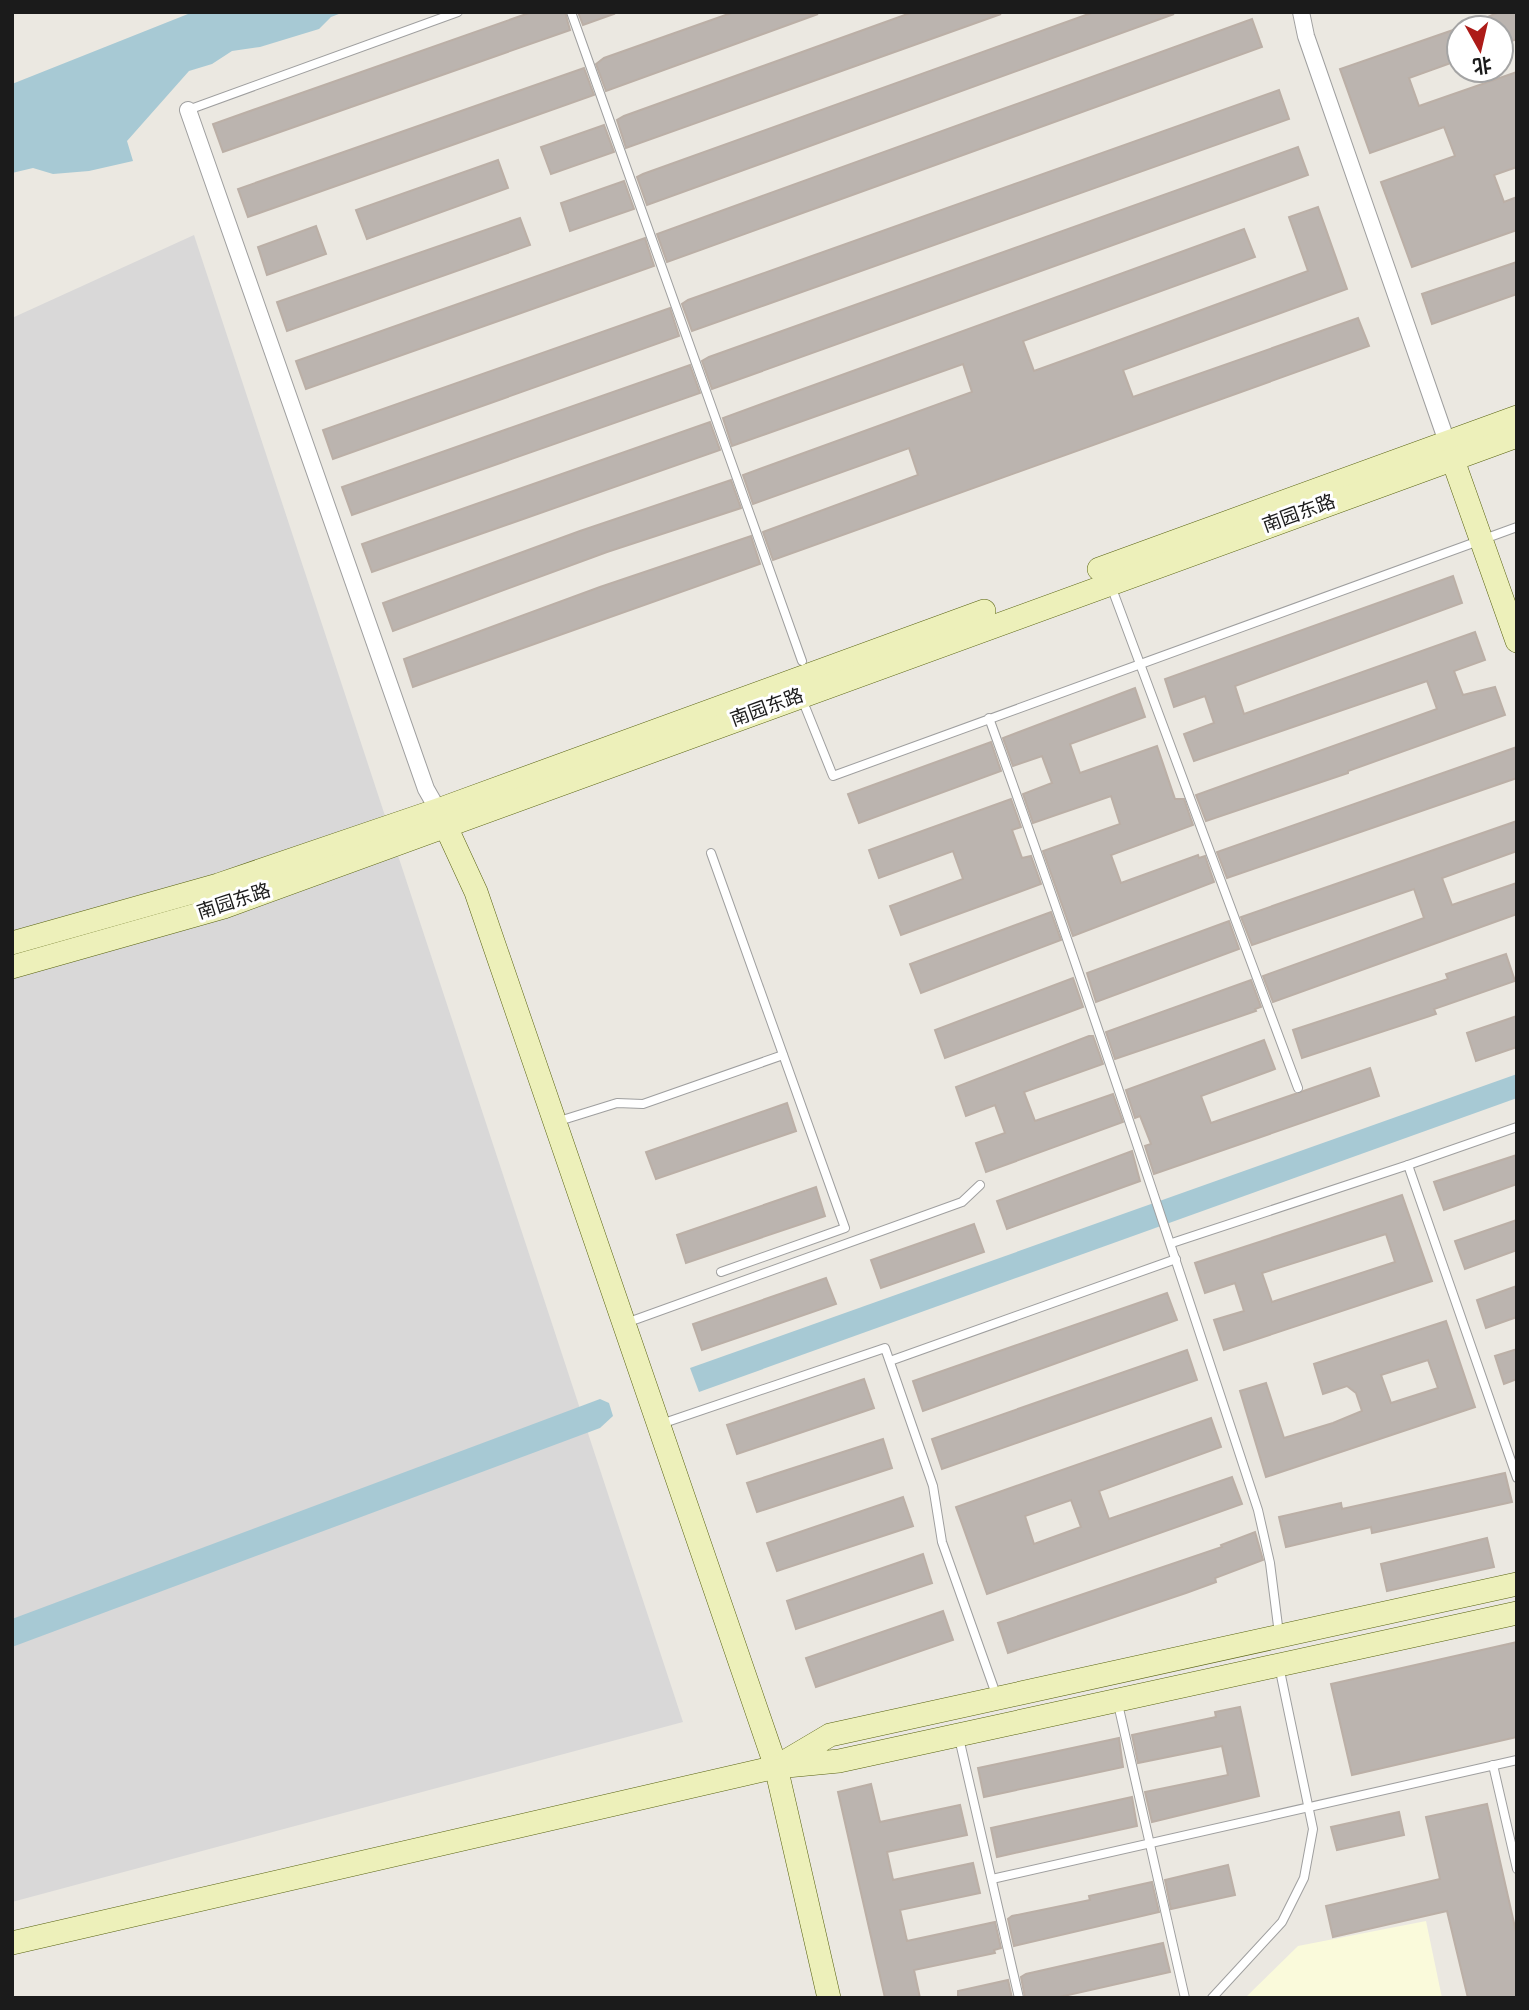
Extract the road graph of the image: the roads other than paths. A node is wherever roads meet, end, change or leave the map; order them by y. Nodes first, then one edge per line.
1 (458, 12) edge
2 (572, 12) edge
3 (1301, 12) edge
4 (188, 110) joint
5 (1517, 417) edge
6 (1517, 436) edge
7 (1450, 451) junction
8 (1517, 527) edge
9 (1480, 541) junction
10 (1110, 582) junction
11 (1517, 641) edge
12 (802, 661) dead end
13 (1141, 664) junction
14 (801, 696) junction
15 (989, 719) junction
16 (443, 819) junction
17 (711, 853) dead end
18 (12, 943) edge
19 (12, 967) edge
20 (783, 1055) junction
21 (1298, 1088) dead end
22 (555, 1122) junction
23 (1517, 1127) edge
24 (1408, 1165) junction
25 (980, 1185) dead end
26 (1172, 1243) junction
27 (1176, 1259) junction
28 (721, 1272) dead end
29 (624, 1324) junction
30 (890, 1362) junction
31 (659, 1425) junction
32 (1517, 1478) edge
33 (1517, 1584) edge
34 (1517, 1613) edge
35 (1279, 1637) junction
36 (1279, 1665) junction
37 (998, 1698) junction
38 (1117, 1701) junction
39 (958, 1736) junction
40 (1517, 1760) edge
41 (1493, 1765) junction
42 (776, 1767) junction
43 (1309, 1805) junction
44 (1149, 1843) junction
45 (1517, 1869) edge
46 (992, 1880) junction
47 (12, 1943) edge
48 (829, 1998) edge
49 (1019, 1998) edge
50 (1185, 1998) edge
51 (1212, 1998) edge

1 - 4 lane
2 - 12 lane
3 - 7 street
4 - 16 street
5 - 7 street, 南园东路
6 - 7 street, 南园东路
7 - 9 street
7 - 10 street, 南园东路
7 - 16 street, 南园东路
8 - 9 lane
9 - 11 street
9 - 13 lane
10 - 13 lane
10 - 14 street, 南园东路
13 - 15 lane
13 - 21 lane
14 - 15 lane
14 - 16 street, 南园东路
15 - 26 lane
16 - 18 street, 南园东路
16 - 19 street, 南园东路
16 - 22 street
17 - 20 lane
20 - 22 lane
20 - 28 lane
22 - 29 street
23 - 24 lane
24 - 26 lane
24 - 32 lane
25 - 29 lane
26 - 27 lane
27 - 30 lane
27 - 35 lane
29 - 31 street
30 - 31 lane
30 - 37 lane
31 - 42 street
33 - 35 street
34 - 36 street
35 - 36 street
35 - 37 street
36 - 38 street
36 - 43 lane
37 - 42 street
38 - 39 street
38 - 44 lane
39 - 42 street
39 - 46 lane
40 - 41 lane
41 - 43 lane
41 - 45 lane
42 - 47 street
42 - 48 street
43 - 44 lane
43 - 51 lane
44 - 46 lane
44 - 50 lane
46 - 49 lane

